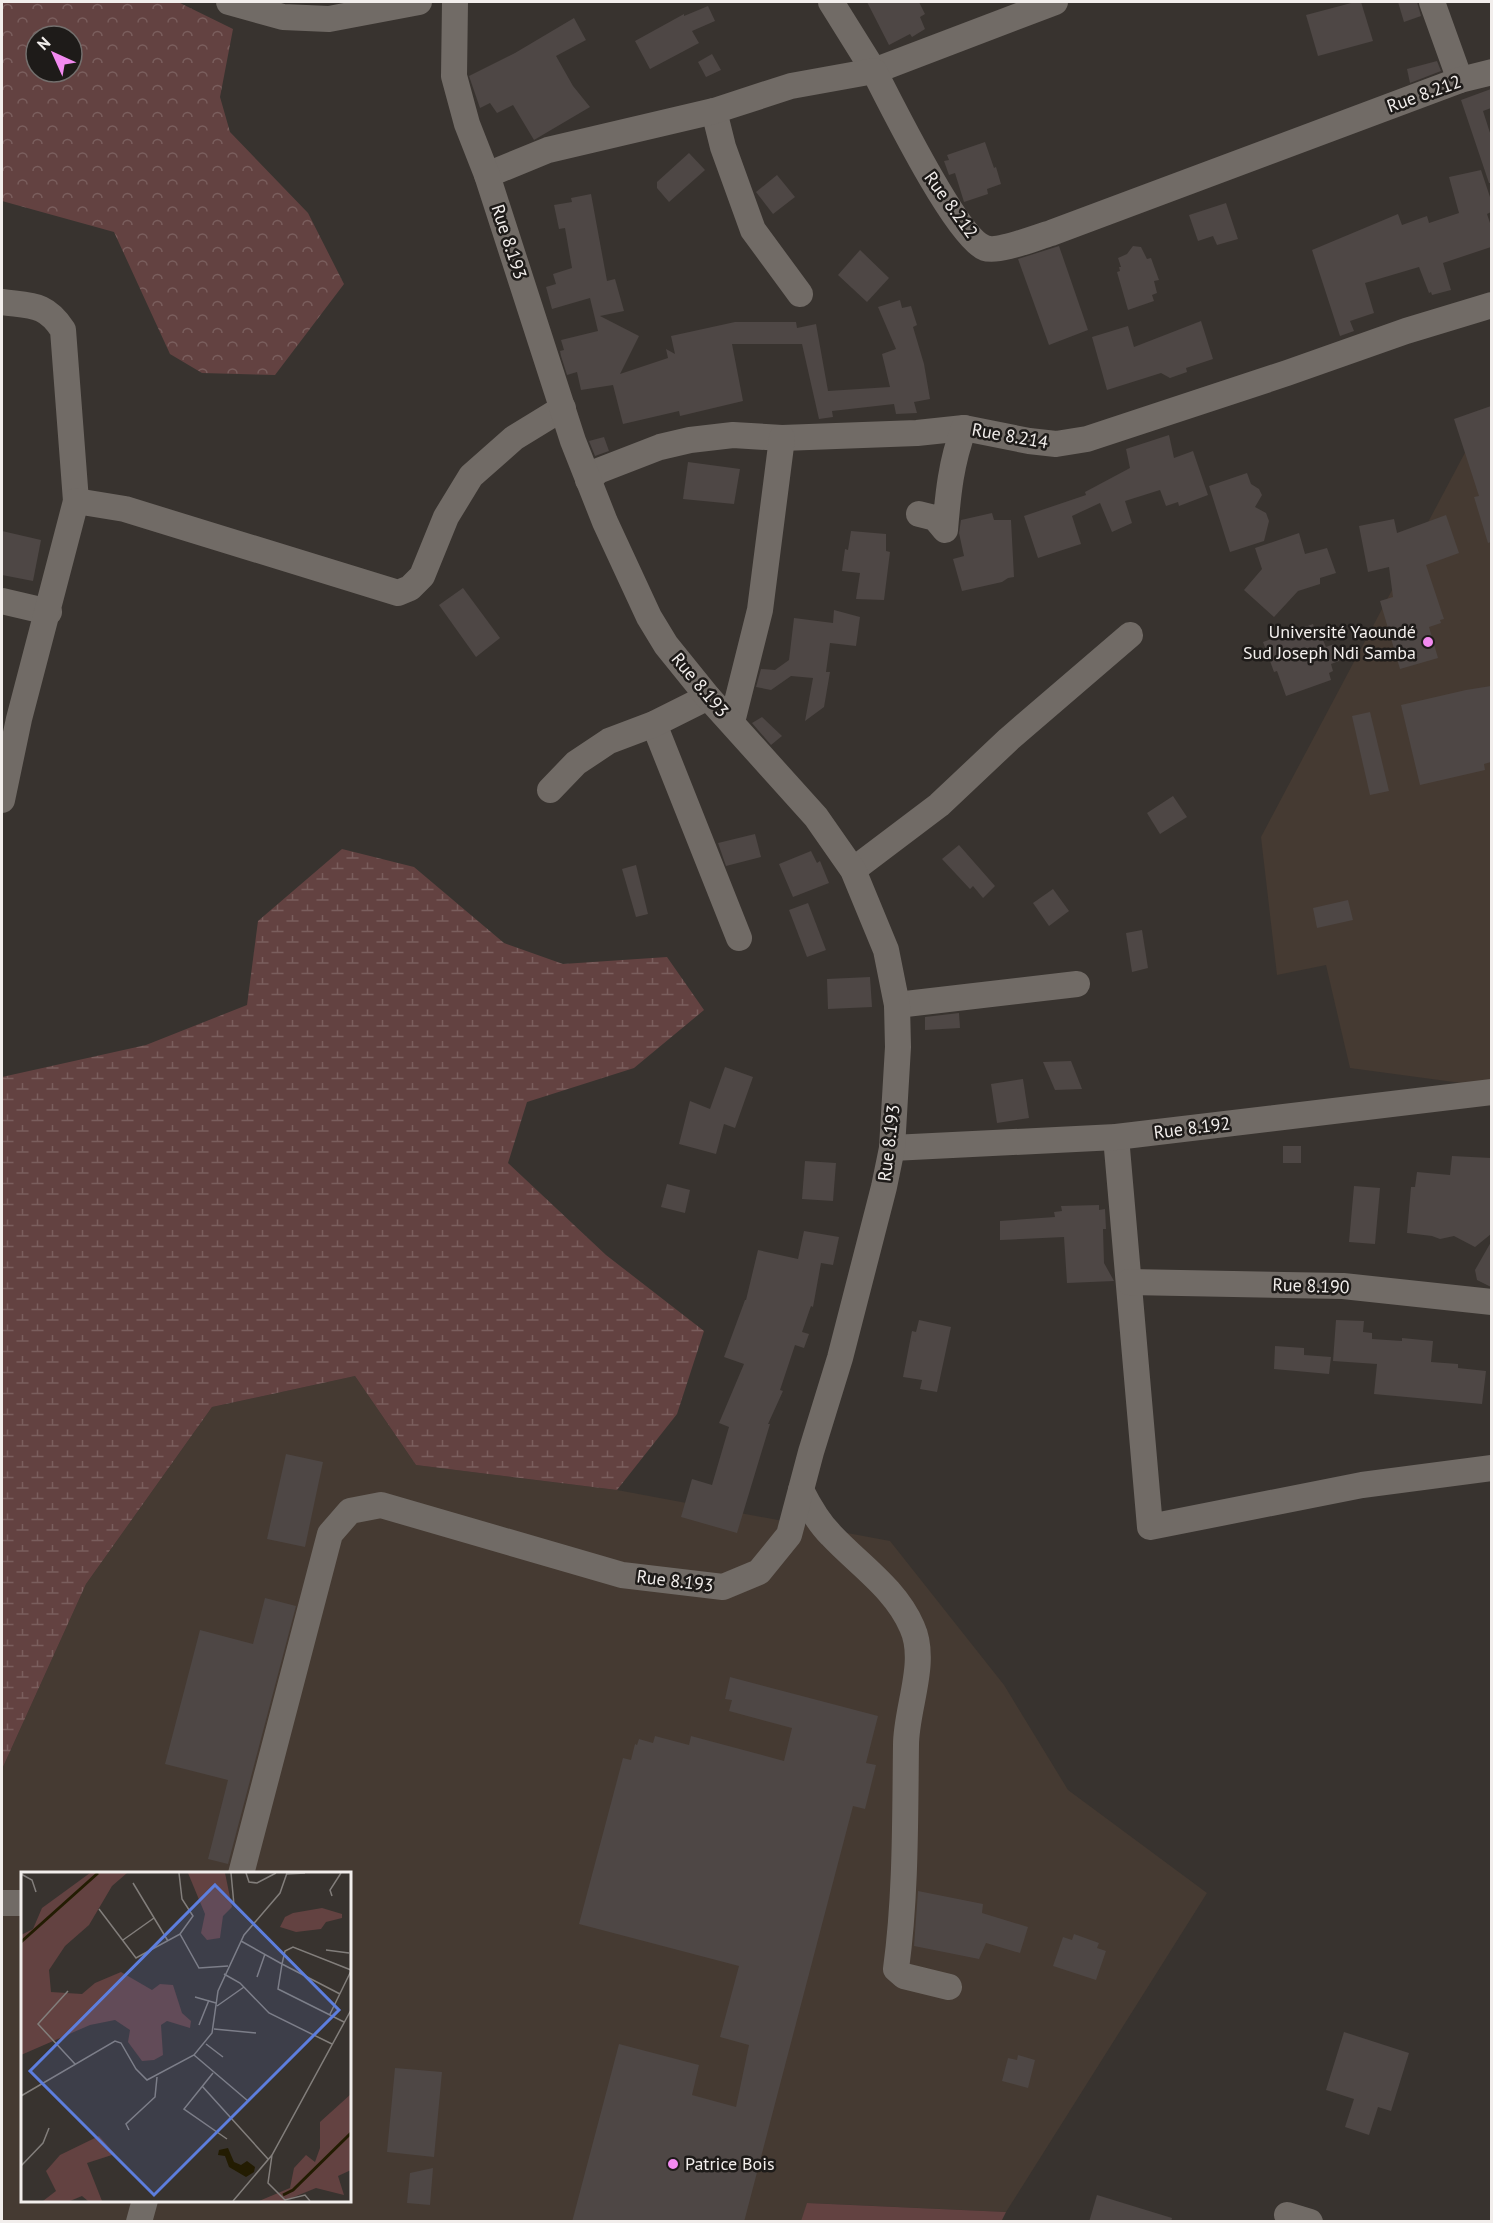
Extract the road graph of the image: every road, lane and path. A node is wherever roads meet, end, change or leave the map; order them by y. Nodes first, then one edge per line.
1 (230, 2) edge
2 (419, 2) edge
3 (455, 2) edge
4 (831, 2) edge
5 (1054, 2) edge
6 (1432, 2) edge
7 (874, 71) junction
8 (1491, 72) edge
9 (1460, 80) junction
10 (714, 111) junction
11 (487, 175) junction
12 (800, 294) dead end
13 (2, 302) edge
14 (1491, 305) edge
15 (562, 408) junction
16 (964, 428) junction
17 (782, 438) junction
18 (588, 480) junction
19 (76, 501) junction
20 (919, 514) dead end
21 (2, 601) edge
22 (49, 612) junction
23 (1130, 635) dead end
24 (708, 697) junction
25 (732, 722) junction
26 (654, 724) junction
27 (550, 790) dead end
28 (2, 800) edge
29 (853, 870) junction
30 (739, 938) dead end
31 (1077, 984) dead end
32 (897, 1005) junction
33 (1491, 1092) edge
34 (1116, 1137) junction
35 (892, 1148) junction
36 (1129, 1282) junction
37 (1491, 1302) edge
38 (1491, 1468) edge
39 (801, 1490) junction
40 (242, 1872) edge
41 (21, 1902) edge
42 (2, 1903) edge
43 (949, 1987) dead end
44 (144, 2202) edge
45 (139, 2222) edge

1 - 2 street
3 - 11 street, Rue 8.193
4 - 7 street, Rue 8.212
5 - 7 street
6 - 9 street
7 - 9 street, Rue 8.212
7 - 10 street
8 - 9 street, Rue 8.212
10 - 11 street
10 - 12 street
11 - 15 street, Rue 8.193
13 - 19 street
14 - 16 street, Rue 8.214
15 - 18 street, Rue 8.193
15 - 19 street
16 - 17 street, Rue 8.214
16 - 20 street
17 - 18 street, Rue 8.214
17 - 25 street
18 - 24 street, Rue 8.193
19 - 22 street
21 - 22 street
22 - 28 street
23 - 29 street
24 - 25 street, Rue 8.193
24 - 26 street
25 - 29 street, Rue 8.193
26 - 27 street
26 - 30 street
29 - 32 street, Rue 8.193
31 - 32 street
32 - 35 street, Rue 8.193
33 - 34 street, Rue 8.192
34 - 35 street, Rue 8.192
34 - 36 street
35 - 39 street, Rue 8.193
36 - 37 street, Rue 8.190
36 - 38 street
39 - 40 street, Rue 8.193
39 - 43 street
41 - 42 street
44 - 45 street

